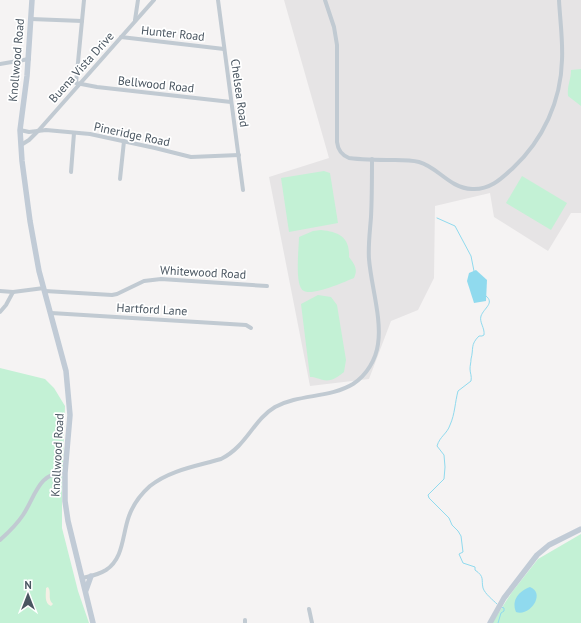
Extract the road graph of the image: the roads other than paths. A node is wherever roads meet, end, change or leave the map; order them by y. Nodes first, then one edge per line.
1 (32, 0) edge
2 (84, 0) edge
3 (138, 0) edge
4 (154, 0) edge
5 (218, 0) edge
6 (325, 0) edge
7 (559, 0) edge
8 (31, 19) junction
9 (135, 20) junction
10 (82, 21) junction
11 (120, 37) junction
12 (224, 49) junction
13 (29, 59) junction
14 (0, 64) edge
15 (78, 85) junction
16 (231, 102) junction
17 (20, 130) junction
18 (39, 130) junction
19 (74, 133) junction
20 (124, 141) junction
21 (21, 144) junction
22 (239, 155) junction
23 (372, 159) junction
24 (71, 172) dead end
25 (120, 179) dead end
26 (243, 190) dead end
27 (267, 286) dead end
28 (45, 290) junction
29 (0, 291) edge
30 (13, 292) junction
31 (0, 312) edge
32 (51, 313) junction
33 (251, 328) dead end
34 (65, 473) junction
35 (581, 529) edge
36 (0, 540) edge
37 (92, 576) junction
38 (82, 578) junction
39 (86, 591) junction
40 (309, 609) dead end
41 (93, 623) edge
42 (312, 623) edge
43 (490, 623) edge

1 - 8 main road, Knollwood Road
2 - 10 street
3 - 9 street
4 - 9 street, Buena Vista Drive
5 - 12 street, Chelsea Road
6 - 23 street
7 - 23 street
8 - 10 street
8 - 13 main road, Knollwood Road
9 - 11 street, Buena Vista Drive
10 - 15 street
11 - 12 street, Hunter Road
11 - 15 street, Buena Vista Drive
12 - 16 street, Chelsea Road
13 - 14 street
13 - 17 main road, Knollwood Road
15 - 16 street, Bellwood Road
15 - 18 street, Buena Vista Drive
16 - 22 street, Chelsea Road
17 - 18 street, Pineridge Road
17 - 21 main road, Knollwood Road
18 - 19 street, Pineridge Road
18 - 21 street, Buena Vista Drive
19 - 20 street, Pineridge Road
19 - 24 street
20 - 22 street, Pineridge Road
20 - 25 street
21 - 28 main road, Knollwood Road
22 - 26 street, Chelsea Road
23 - 37 street
27 - 28 street, Whitewood Road
28 - 30 street
28 - 32 main road, Knollwood Road
29 - 30 street
30 - 31 street
32 - 33 street, Hartford Lane
32 - 34 main road, Knollwood Road
34 - 36 street
34 - 38 main road, Knollwood Road
35 - 43 main road
37 - 38 street
37 - 39 main road
38 - 39 main road, Knollwood Road
39 - 41 main road, Knollwood Road
40 - 42 street

